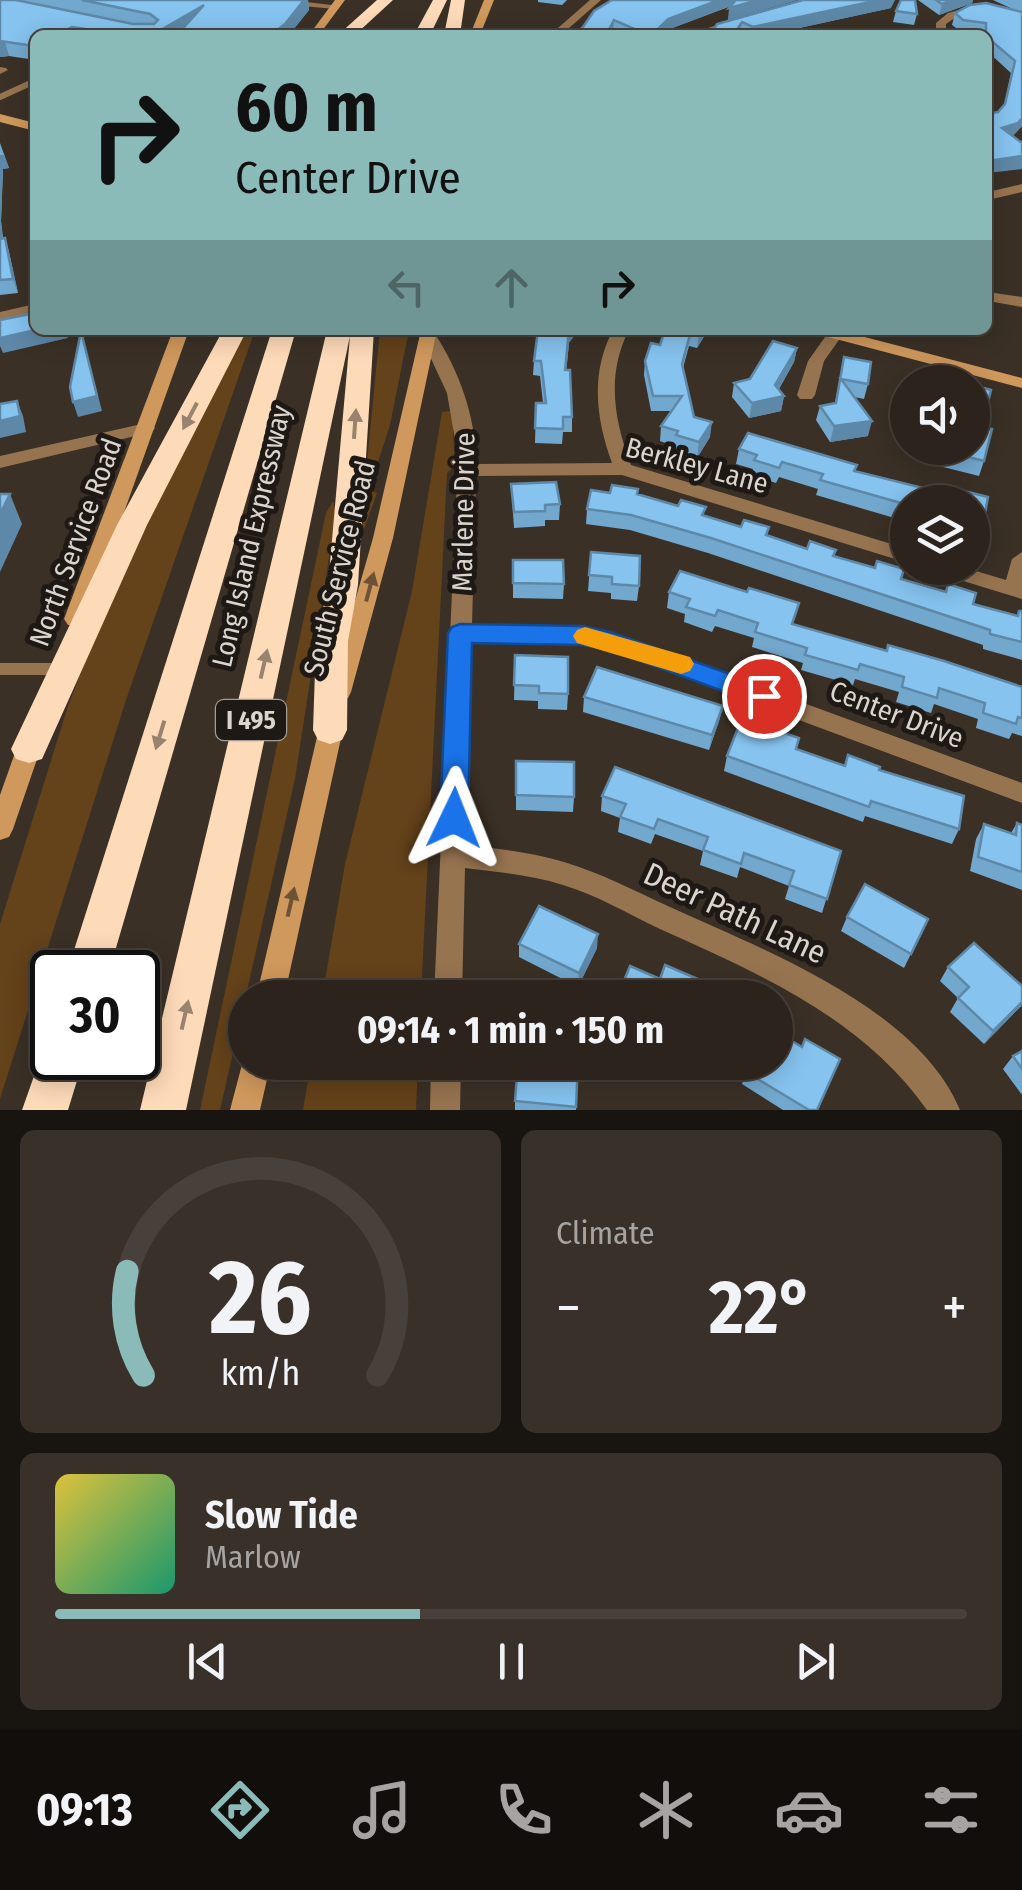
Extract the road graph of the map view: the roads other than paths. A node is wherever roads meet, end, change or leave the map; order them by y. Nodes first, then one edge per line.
1 (244, 0) edge
2 (386, 0) edge
3 (402, 0) edge
4 (440, 0) edge
5 (458, 0) edge
6 (489, 0) edge
7 (596, 0) edge
8 (974, 0) edge
9 (338, 3) edge
10 (394, 16) dead end
11 (752, 18) edge
12 (318, 30) edge
13 (352, 30) edge
14 (425, 30) edge
15 (453, 30) edge
16 (477, 30) edge
17 (561, 30) edge
18 (710, 30) edge
19 (941, 30) edge
20 (30, 83) edge
21 (0, 98) edge
22 (0, 118) edge
23 (30, 125) edge
24 (1022, 188) edge
25 (992, 195) edge
26 (992, 298) edge
27 (1022, 302) edge
28 (30, 311) edge
29 (0, 317) edge
30 (179, 335) edge
31 (232, 335) edge
32 (282, 335) edge
33 (337, 335) edge
34 (362, 335) edge
35 (427, 335) edge
36 (430, 335) edge
37 (618, 335) edge
38 (828, 335) edge
39 (845, 335) edge
40 (1022, 383) edge
41 (806, 395) dead end
42 (146, 428) junction
43 (0, 462) edge
44 (623, 469) junction
45 (466, 470) junction
46 (890, 551) edge
47 (1022, 560) edge
48 (990, 582) edge
49 (1018, 591) edge
50 (460, 633) junction
51 (0, 669) edge
52 (57, 669) junction
53 (330, 730) junction
54 (29, 748) junction
55 (1022, 793) edge
56 (0, 829) edge
57 (453, 855) junction
58 (95, 950) edge
59 (274, 980) edge
60 (449, 980) edge
61 (55, 1080) edge
62 (252, 1080) edge
63 (445, 1080) edge
64 (46, 1110) edge
65 (163, 1110) edge
66 (246, 1110) edge
67 (444, 1110) edge
68 (944, 1110) edge

1 - 9 street
2 - 13 highway
3 - 10 highway
4 - 14 highway
5 - 15 highway
6 - 16 main road
7 - 17 street
8 - 19 street
9 - 12 main road
11 - 18 street
20 - 21 lane
22 - 23 main road
24 - 25 street
26 - 27 street
28 - 29 street
30 - 42 main road, North Service Road
31 -> 54 highway
32 -> 58 highway, Long Island Expressway
65 -> 33 highway, Long Island Expressway / I 495
53 -> 34 highway
53 -> 35 main road, South Service Road
36 - 45 street, Marlene Drive
37 - 44 street
38 - 41 street
39 - 40 main road
42 - 43 street
42 - 52 main road, North Service Road
44 - 45 street, Berkley Lane
44 - 46 street, Berkley Lane
45 - 50 street, Marlene Drive
47 - 49 street
48 - 49 street
50 - 55 street, Center Drive
50 - 57 street, Marlene Drive
51 - 52 lane
52 - 54 main road, North Service Road
59 -> 53 main road, South Service Road
54 - 56 main road, North Service Road
57 - 60 street, Marlene Drive
57 - 68 street, Deer Path Lane
61 - 64 highway
62 - 66 main road
63 - 67 street

